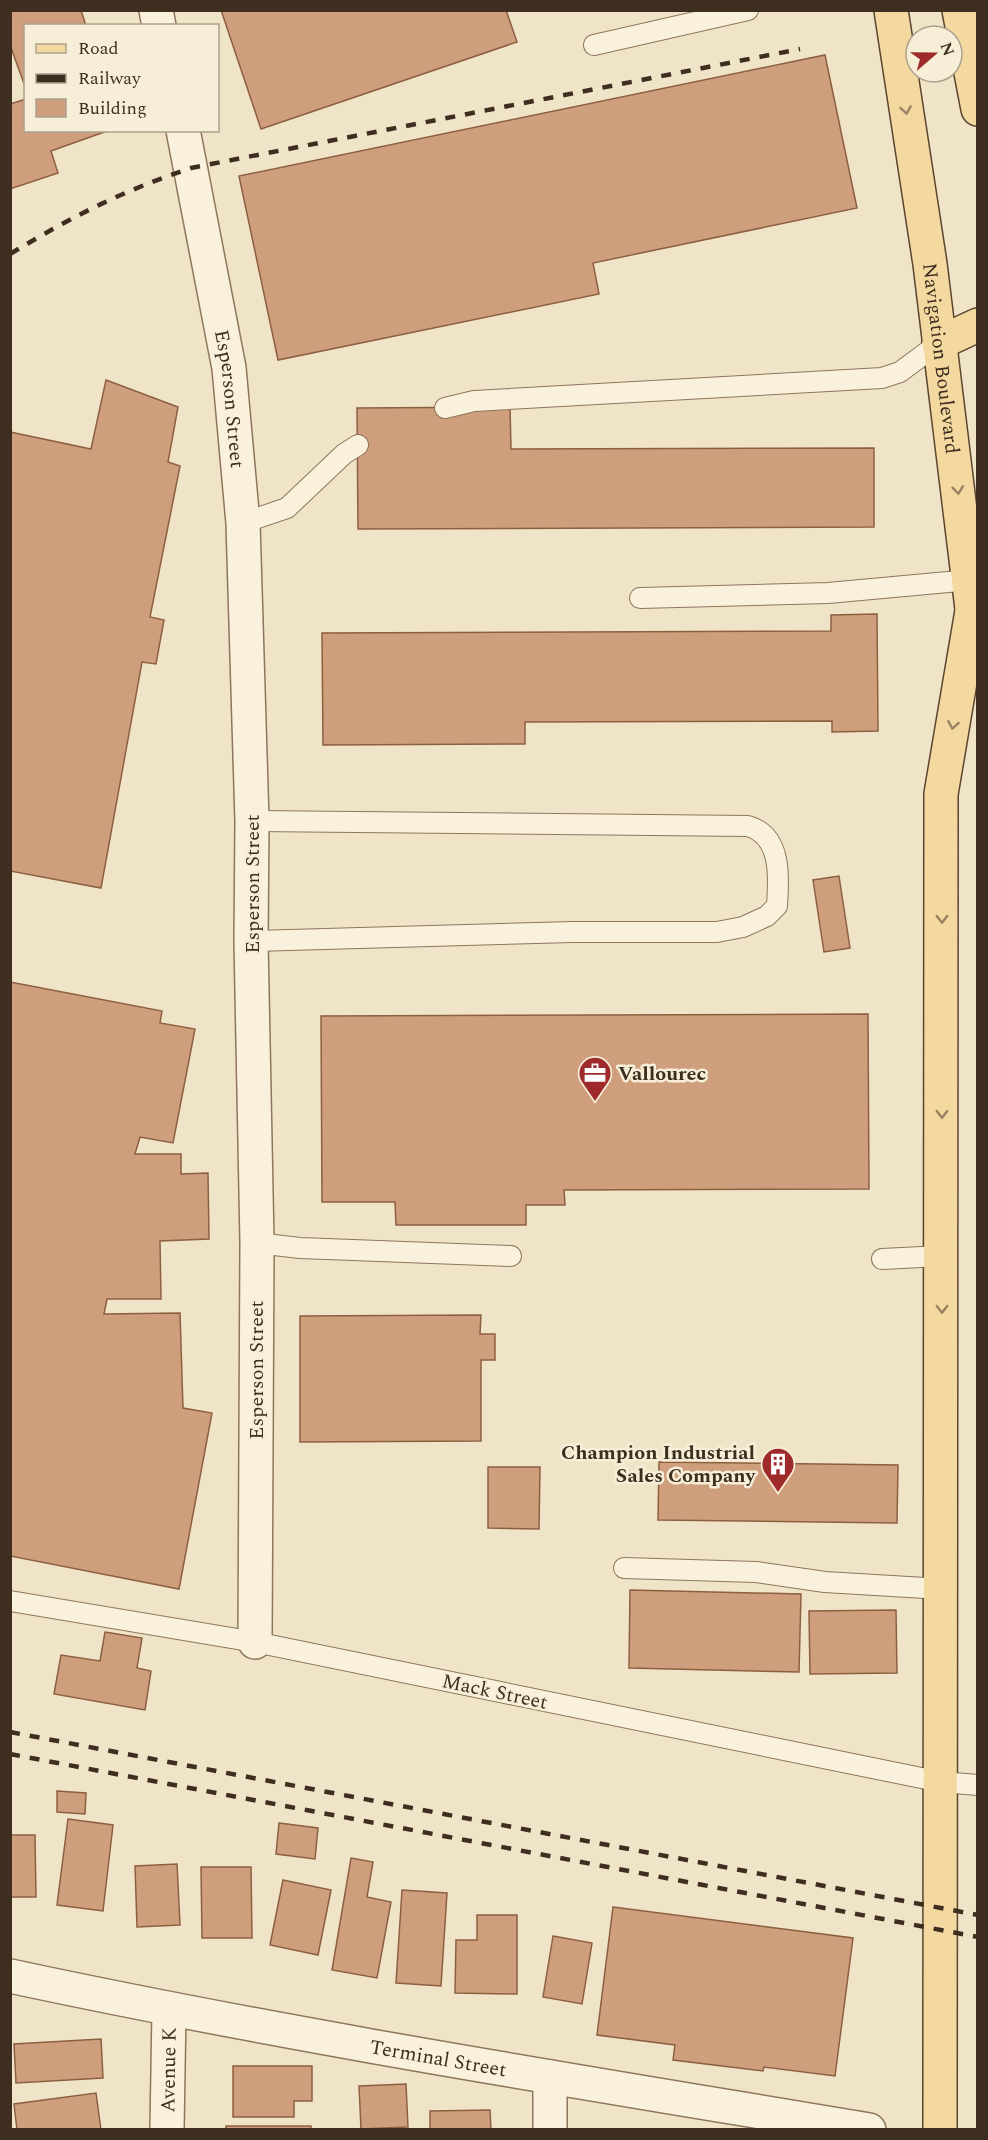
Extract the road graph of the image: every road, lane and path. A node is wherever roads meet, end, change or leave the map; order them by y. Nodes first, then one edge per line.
1 (748, 10) edge
2 (891, 10) edge
3 (959, 10) edge
4 (594, 45) dead end
5 (978, 109) edge
6 (183, 132) edge
7 (978, 325) edge
8 (939, 343) junction
9 (445, 408) dead end
10 (358, 445) dead end
11 (243, 523) junction
12 (972, 593) junction
13 (640, 598) dead end
14 (978, 708) edge
15 (252, 821) junction
16 (251, 941) junction
17 (257, 1243) junction
18 (511, 1256) dead end
19 (942, 1256) junction
20 (882, 1259) dead end
21 (624, 1568) dead end
22 (942, 1589) junction
23 (10, 1601) edge
24 (255, 1642) junction
25 (941, 1782) junction
26 (978, 1785) edge
27 (10, 1976) edge
28 (169, 2010) junction
29 (550, 2077) junction
30 (167, 2130) edge
31 (550, 2130) edge
32 (869, 2130) edge
33 (940, 2130) edge

1 - 4 lane
2 -> 8 main road, Navigation Boulevard
3 - 5 main road
6 - 11 street, Esperson Street
7 - 8 main road
8 - 9 lane
8 -> 12 main road, Navigation Boulevard
10 - 11 lane
11 - 15 street, Esperson Street
12 - 13 lane
12 - 14 main road, Navigation Boulevard
12 -> 19 main road
15 - 16 street, Esperson Street
15 - 16 lane
16 - 17 street, Esperson Street
17 - 18 lane
17 - 24 street, Esperson Street
19 - 20 lane
19 -> 22 main road
21 - 22 lane
22 - 25 main road
23 - 24 lane, Mack Street
24 - 25 lane, Mack Street
25 - 26 lane, Mack Street
25 - 33 main road
27 - 28 street, Terminal Street
28 - 29 street, Terminal Street
28 - 30 street, Avenue K
29 - 31 street
29 - 32 street, Terminal Street

